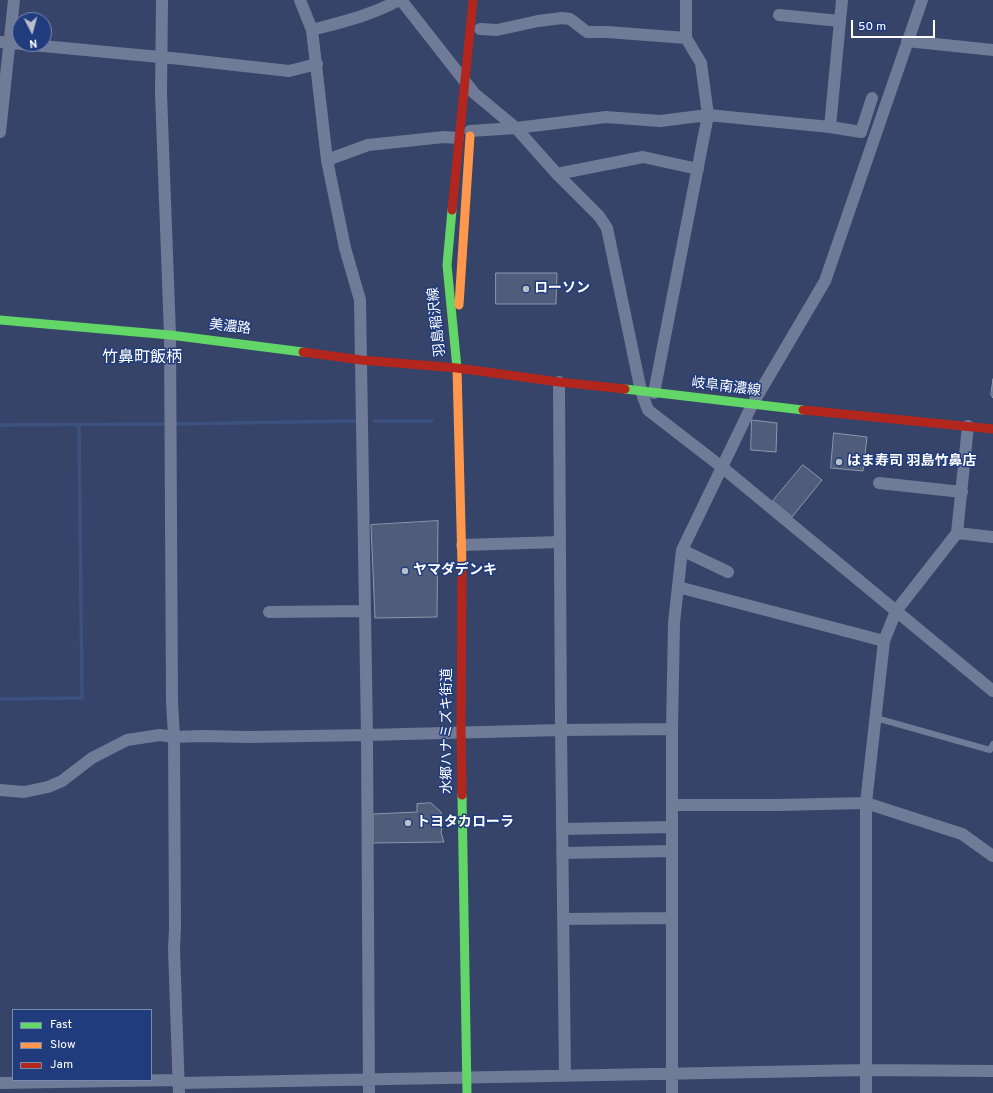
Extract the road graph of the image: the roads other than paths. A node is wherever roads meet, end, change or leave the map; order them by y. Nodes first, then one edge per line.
1 (14, 0) edge
2 (162, 0) edge
3 (300, 0) edge
4 (400, 0) edge
5 (473, 0) edge
6 (686, 0) edge
7 (842, 0) edge
8 (922, 0) edge
9 (779, 15) dead end
10 (840, 21) junction
11 (480, 29) dead end
12 (312, 30) junction
13 (686, 38) junction
14 (907, 40) junction
15 (5, 43) edge
16 (993, 50) edge
17 (161, 58) junction
18 (317, 64) junction
19 (470, 79) junction
20 (872, 98) dead end
21 (708, 115) junction
22 (471, 127) joint
23 (830, 127) junction
24 (516, 128) junction
25 (0, 132) edge
26 (458, 138) junction
27 (327, 160) junction
28 (698, 169) junction
29 (557, 174) junction
30 (0, 320) edge
31 (170, 334) junction
32 (361, 360) junction
33 (457, 368) junction
34 (559, 382) junction
35 (641, 391) junction
36 (654, 393) junction
37 (752, 405) junction
38 (968, 426) junction
39 (993, 429) edge
40 (723, 468) junction
41 (879, 483) dead end
42 (962, 492) junction
43 (957, 533) junction
44 (993, 537) edge
45 (560, 542) junction
46 (462, 546) junction
47 (682, 550) junction
48 (728, 572) dead end
49 (678, 587) junction
50 (365, 611) junction
51 (896, 611) junction
52 (270, 612) dead end
53 (884, 641) junction
54 (993, 691) edge
55 (876, 718) junction
56 (672, 729) junction
57 (560, 730) junction
58 (461, 732) junction
59 (367, 735) junction
60 (174, 737) junction
61 (993, 744) edge
62 (0, 790) edge
63 (866, 803) junction
64 (672, 805) junction
65 (672, 827) junction
66 (562, 829) junction
67 (672, 851) junction
68 (562, 853) junction
69 (993, 856) edge
70 (672, 918) junction
71 (563, 919) junction
72 (866, 1070) junction
73 (993, 1071) edge
74 (672, 1074) junction
75 (564, 1076) junction
76 (467, 1078) junction
77 (152, 1080) edge
78 (369, 1080) junction
79 (116, 1081) edge
80 (0, 1083) edge
81 (179, 1088) edge
82 (369, 1093) edge
83 (467, 1093) edge
84 (672, 1093) edge
85 (866, 1093) edge

1 - 15 street
2 - 17 street
3 - 12 street
4 - 12 street
4 - 19 street
5 - 19 main road, 羽島稲沢線
6 - 13 street
7 - 10 street
8 - 14 street
9 - 10 street
10 - 23 street
11 - 13 street
12 - 18 street
13 - 21 street
14 - 16 street
14 - 37 street
15 - 17 street
15 - 25 street
17 - 18 street
17 - 31 street
18 - 27 street
19 - 24 street
19 - 26 main road, 羽島稲沢線
20 - 23 street
21 - 23 street
21 - 24 street
21 - 28 street
22 - 24 street
22 - 33 main road, 羽島稲沢線
24 - 29 street
26 - 27 street
26 - 33 main road, 羽島稲沢線
27 - 32 street
28 - 29 street
28 - 36 street
29 - 35 street
30 - 31 main road, 美濃路
31 - 32 main road, 美濃路
31 - 60 street
32 - 33 main road, 美濃路
32 - 50 street
33 - 34 main road, 岐阜南濃線
33 - 46 main road, 水郷ハナミズキ街道
34 - 35 main road, 岐阜南濃線
34 - 45 street
35 - 36 main road, 岐阜南濃線
35 - 40 street
36 - 37 main road, 岐阜南濃線
37 - 38 main road, 岐阜南濃線
37 - 40 street
38 - 39 main road, 岐阜南濃線
38 - 42 street
40 - 47 street
40 - 51 street
41 - 42 street
42 - 43 street
43 - 44 street
43 - 51 street
45 - 46 street
45 - 57 street
46 - 58 main road, 水郷ハナミズキ街道
47 - 48 street
47 - 49 street
49 - 53 street
49 - 56 street
50 - 52 street
50 - 59 street
51 - 53 street
51 - 54 street
53 - 55 street
55 - 61 lane
55 - 63 street
56 - 57 street
56 - 64 street
57 - 58 street
57 - 66 street
58 - 59 street
58 - 76 main road, 水郷ハナミズキ街道
59 - 60 street
59 - 78 street
60 - 62 street
60 - 81 street
63 - 64 street
63 - 69 street
63 - 72 street
64 - 65 street
65 - 66 street
65 - 67 street
66 - 68 street
67 - 68 street
67 - 70 street
68 - 71 street
70 - 71 street
70 - 74 street
71 - 75 street
72 - 73 street
72 - 74 street
72 - 85 street
74 - 75 street
74 - 84 street
75 - 76 street
76 - 78 street
76 - 83 main road, 水郷ハナミズキ街道
77 - 81 street
78 - 81 street
78 - 82 street
79 - 80 street

